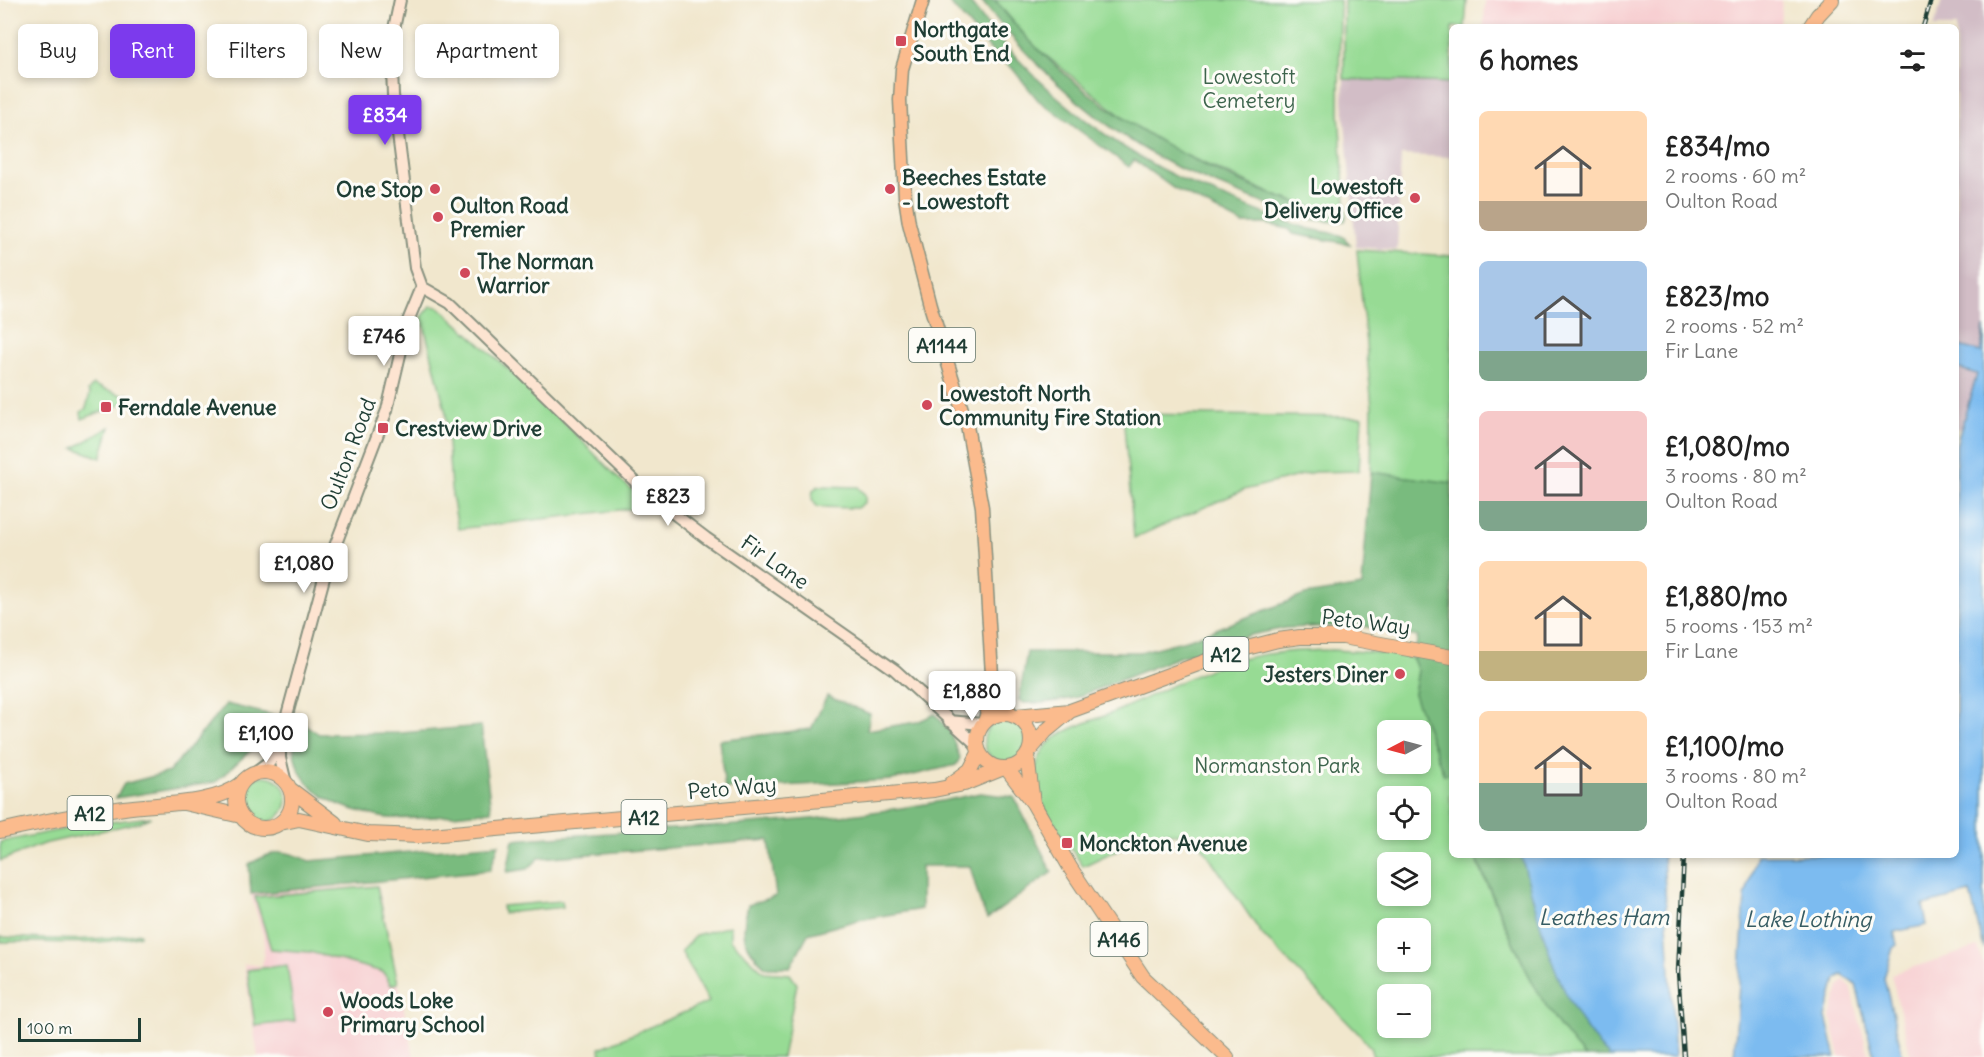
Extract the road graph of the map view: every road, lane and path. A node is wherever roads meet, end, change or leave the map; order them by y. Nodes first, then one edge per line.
1 (400, 0) edge
2 (923, 0) edge
3 (1832, 0) edge
4 (1812, 24) edge
5 (422, 287) junction
6 (1449, 656) edge
7 (993, 692) junction
8 (1070, 711) junction
9 (1014, 716) junction
10 (949, 721) junction
11 (983, 723) junction
12 (280, 741) junction
13 (978, 749) junction
14 (1029, 753) junction
15 (1004, 769) junction
16 (255, 773) junction
17 (241, 784) junction
18 (288, 786) junction
19 (944, 788) junction
20 (182, 803) junction
21 (1033, 803) junction
22 (241, 816) junction
23 (280, 823) junction
24 (344, 828) junction
25 (0, 831) edge
26 (1227, 1057) edge

1 - 5 main road
2 - 7 main road, A1144
3 - 4 highway
5 - 10 main road, Fir Lane
5 - 12 main road, Oulton Road
6 - 8 highway, Peto Way / A12
7 - 9 main road
7 - 11 main road, A1144
8 - 9 highway, Peto Way / A12
8 - 14 highway, Peto Way / A12
9 - 11 highway
9 - 14 highway
10 - 11 main road
10 - 13 main road, Fir Lane
11 - 13 highway
12 - 16 main road, Oulton Road
12 - 18 main road, Oulton Road
13 - 15 highway
13 - 19 highway, Peto Way / A12
14 - 15 highway
14 - 21 highway, A146
15 - 19 highway, Peto Way / A12
15 - 21 highway, A146
16 - 17 highway
16 - 18 highway
17 - 20 highway, A12
17 - 22 highway
18 - 23 highway
18 - 24 highway, Peto Way / A12
19 - 24 highway, Peto Way / A12
20 - 22 highway, A12
20 - 25 highway, A12
21 - 26 highway, A146
22 - 23 highway
23 - 24 highway, Peto Way / A12

